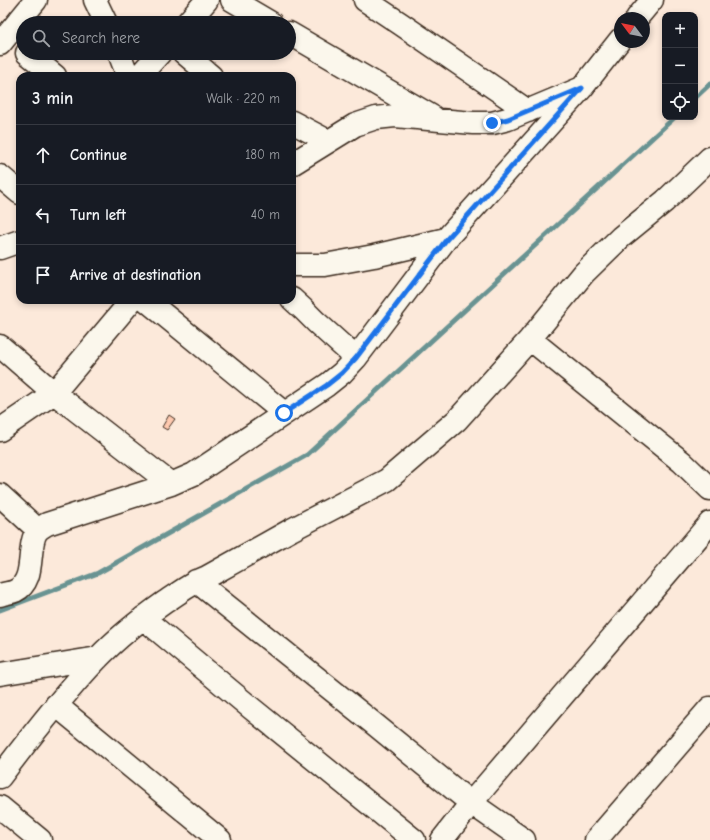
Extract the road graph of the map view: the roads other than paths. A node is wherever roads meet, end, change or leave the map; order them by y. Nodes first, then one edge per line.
1 (36, 0) edge
2 (95, 0) edge
3 (207, 0) edge
4 (232, 0) edge
5 (364, 0) edge
6 (652, 0) edge
7 (642, 12) edge
8 (21, 16) edge
9 (103, 16) edge
10 (193, 16) edge
11 (259, 16) edge
12 (16, 21) edge
13 (2, 36) edge
14 (296, 37) edge
15 (16, 45) edge
16 (614, 48) edge
17 (36, 60) edge
18 (122, 60) edge
19 (154, 60) edge
20 (192, 60) edge
21 (50, 72) edge
22 (126, 72) edge
23 (143, 72) edge
24 (206, 72) edge
25 (582, 88) junction
26 (528, 111) junction
27 (438, 120) junction
28 (296, 124) edge
29 (328, 141) junction
30 (710, 158) edge
31 (296, 161) edge
32 (0, 176) edge
33 (16, 190) edge
34 (446, 240) junction
35 (16, 242) edge
36 (0, 248) edge
37 (296, 265) edge
38 (296, 302) edge
39 (129, 304) edge
40 (151, 304) edge
41 (530, 339) junction
42 (0, 346) edge
43 (356, 358) junction
44 (54, 393) junction
45 (284, 413) junction
46 (0, 430) edge
47 (171, 484) junction
48 (710, 489) edge
49 (0, 495) edge
50 (710, 523) edge
51 (38, 530) junction
52 (196, 581) junction
53 (0, 595) edge
54 (143, 618) junction
55 (98, 658) junction
56 (0, 674) edge
57 (56, 705) junction
58 (710, 708) edge
59 (0, 777) edge
60 (471, 803) junction
61 (0, 807) edge
62 (40, 840) edge
63 (220, 840) edge
64 (414, 840) edge
65 (442, 840) edge
66 (524, 840) edge
67 (596, 840) edge

1 - 8 street
2 - 9 street
3 - 10 street
4 - 11 street
5 - 26 street
6 - 7 street
12 - 13 street
13 - 15 street
14 - 27 street
16 - 25 street
17 - 21 street
18 - 22 street
19 - 23 street
20 - 24 street
25 - 26 street
25 - 34 street
26 - 27 street
27 - 29 street
28 - 29 street
29 - 31 street
30 - 41 street
32 - 33 street
34 - 37 street
34 - 43 street
35 - 36 street
38 - 43 street
39 - 44 street
40 - 45 street
41 - 48 street
41 - 52 street
42 - 44 street
43 - 45 street
44 - 46 street
44 - 47 street
45 - 47 street
47 - 51 street
49 - 51 street
50 - 60 street
51 - 53 street
52 - 54 street
52 - 60 street
54 - 55 street
54 - 64 street
55 - 56 street
55 - 57 street
57 - 59 street
57 - 63 street
58 - 67 street
60 - 65 street
60 - 66 street
61 - 62 street

